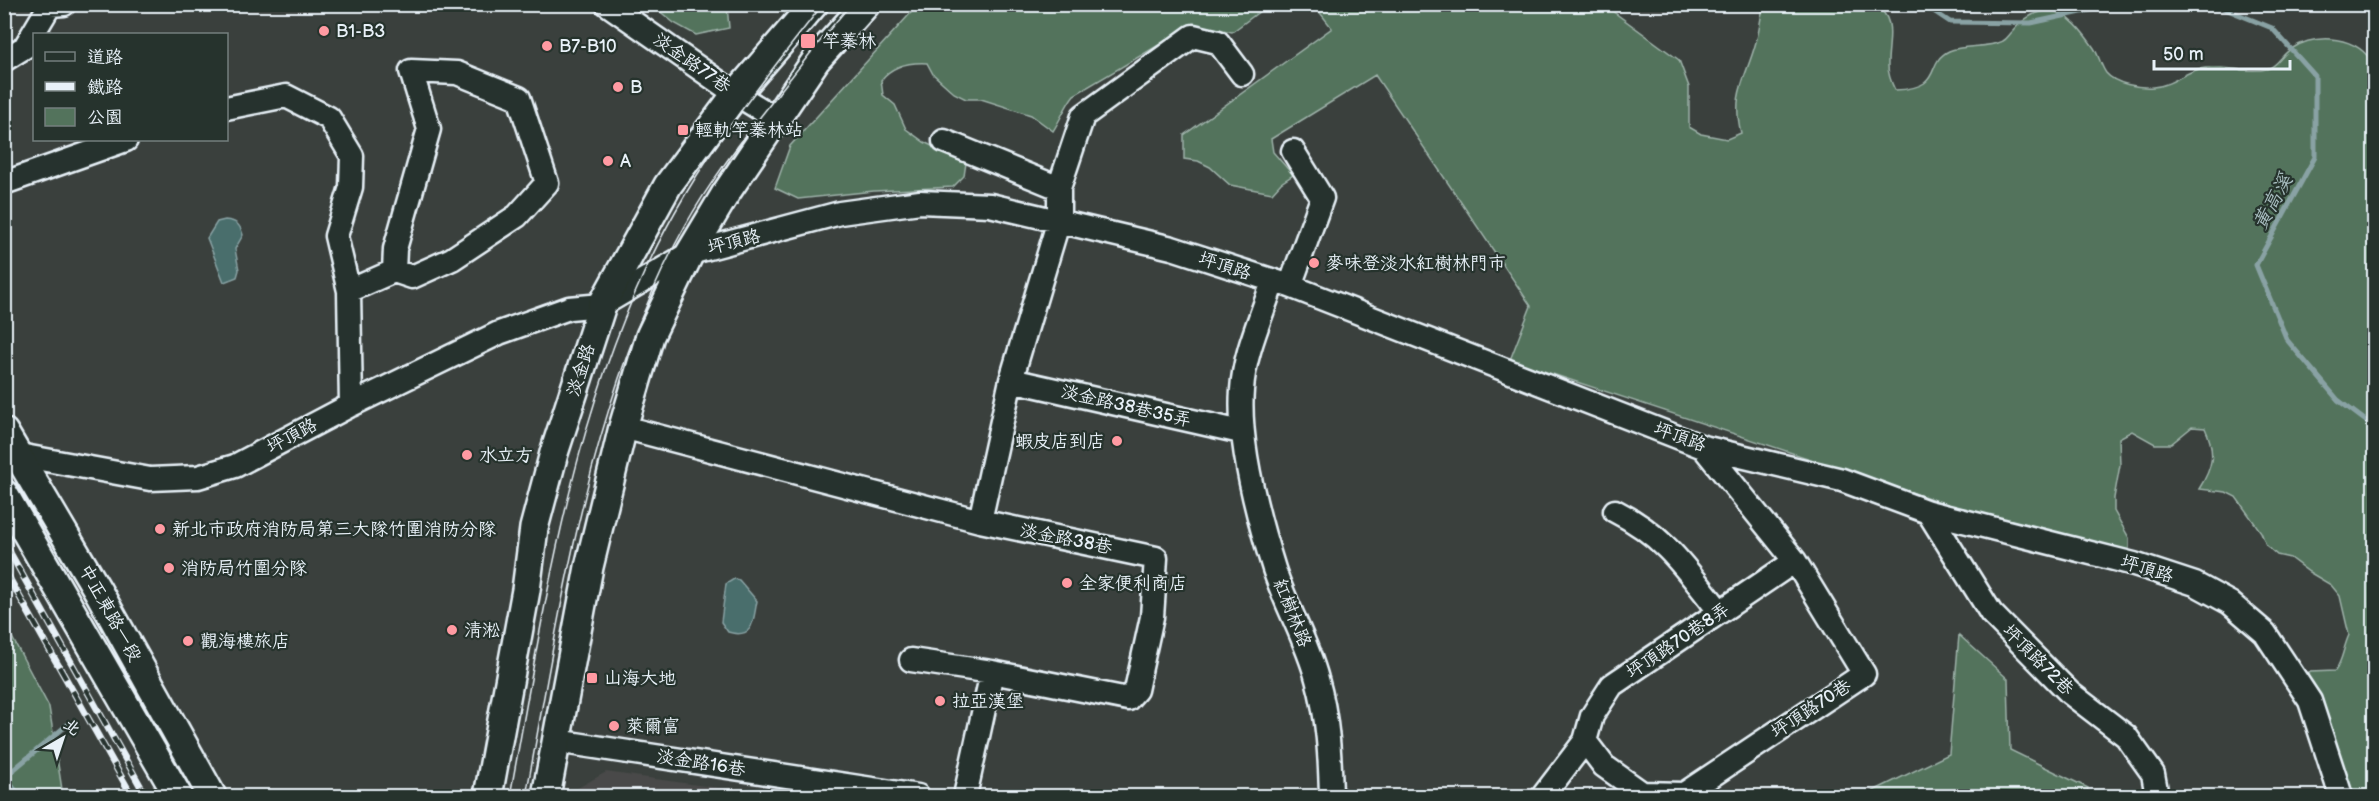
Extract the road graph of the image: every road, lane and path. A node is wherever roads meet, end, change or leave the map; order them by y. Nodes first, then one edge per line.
1 (608, 4) edge
2 (814, 4) edge
3 (866, 4) edge
4 (55, 5) edge
5 (35, 33) edge
6 (33, 36) edge
7 (4, 60) edge
8 (1242, 74) dead end
9 (736, 94) junction
10 (228, 108) edge
11 (778, 120) junction
12 (123, 141) edge
13 (944, 141) dead end
14 (1293, 151) dead end
15 (4, 183) edge
16 (1059, 188) junction
17 (1059, 220) junction
18 (690, 253) junction
19 (394, 271) junction
20 (1282, 283) junction
21 (349, 291) junction
22 (602, 305) junction
23 (1011, 380) junction
24 (351, 405) junction
25 (623, 427) junction
26 (4, 432) edge
27 (1241, 432) junction
28 (1703, 447) junction
29 (12, 459) edge
30 (4, 494) edge
31 (1615, 511) dead end
32 (1928, 512) junction
33 (980, 522) junction
34 (1795, 561) junction
35 (1720, 612) junction
36 (911, 660) dead end
37 (992, 672) junction
38 (556, 741) junction
39 (1585, 741) junction
40 (178, 796) edge
41 (212, 796) edge
42 (488, 796) edge
43 (546, 796) edge
44 (918, 796) edge
45 (965, 796) edge
46 (1330, 796) edge
47 (1543, 796) edge
48 (2157, 796) edge
49 (2341, 796) edge

1 - 9 street, 淡金路77巷
2 - 9 main road, 淡金路
3 - 11 main road
4 - 5 street
6 - 7 street
8 - 16 street
9 - 11 street, 淡金路77巷
9 - 22 main road, 淡金路
10 - 21 street
11 - 18 main road
12 - 15 street
13 - 16 street
14 - 20 street, 紅樹林路
16 - 17 street
17 - 18 street, 坪頂路
17 - 20 street, 坪頂路
17 - 23 street
18 - 22 street, 坪頂路
18 - 25 main road
19 - 19 street
19 - 21 street
20 - 27 street, 紅樹林路
20 - 28 street, 坪頂路
21 - 24 street
22 - 24 street, 坪頂路
22 - 42 main road, 淡金路
23 - 27 street, 淡金路38巷35弄
23 - 33 street
24 - 29 street, 坪頂路
25 - 33 street, 淡金路38巷
25 - 38 main road
26 - 29 main road, 中正東路一段
27 - 46 street, 紅樹林路
28 - 32 street, 坪頂路
28 - 34 street, 坪頂路70巷
29 - 41 main road, 中正東路一段
30 - 40 main road, 中正東路一段
31 - 35 street
32 - 48 street, 坪頂路72巷
32 - 49 street, 坪頂路
33 - 37 street, 淡金路38巷
34 - 35 street, 坪頂路70巷8弄
34 - 39 street, 坪頂路70巷
35 - 39 street, 坪頂路70巷8弄
36 - 37 street, 淡金路38巷
37 - 45 street
38 - 43 main road
38 - 44 street, 淡金路16巷
39 - 47 street

